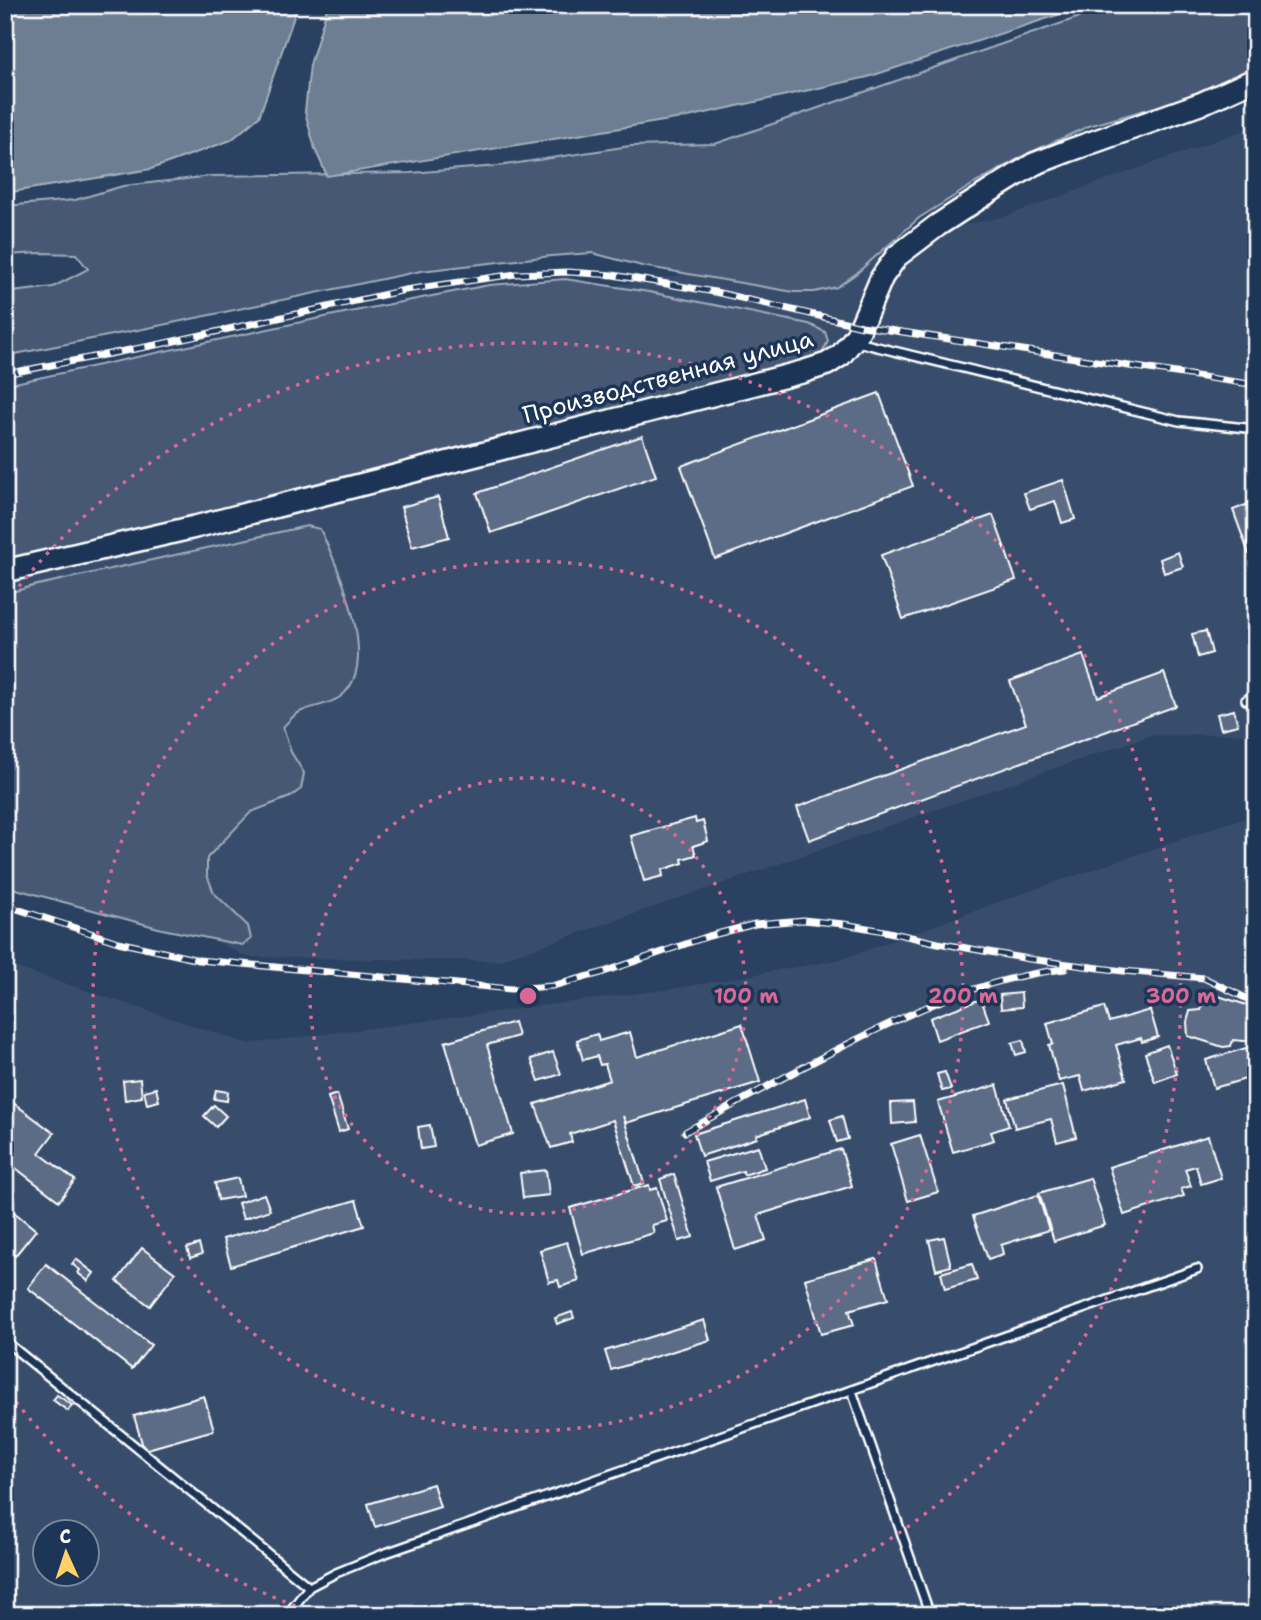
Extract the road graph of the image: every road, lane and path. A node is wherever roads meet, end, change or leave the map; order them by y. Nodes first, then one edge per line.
1 (1256, 79) edge
2 (853, 341) junction
3 (1256, 429) edge
4 (5, 571) edge
5 (1256, 695) edge
6 (1246, 701) dead end
7 (1197, 1269) dead end
8 (5, 1341) edge
9 (852, 1391) junction
10 (309, 1587) junction
11 (1256, 1610) edge
12 (287, 1615) edge
13 (930, 1615) edge
14 (1244, 1615) edge

1 - 2 street, Производственная улица
2 - 3 lane
2 - 4 street, Производственная улица
5 - 6 lane
7 - 9 lane
8 - 10 lane
9 - 10 lane
9 - 13 lane
10 - 12 lane
11 - 14 lane

